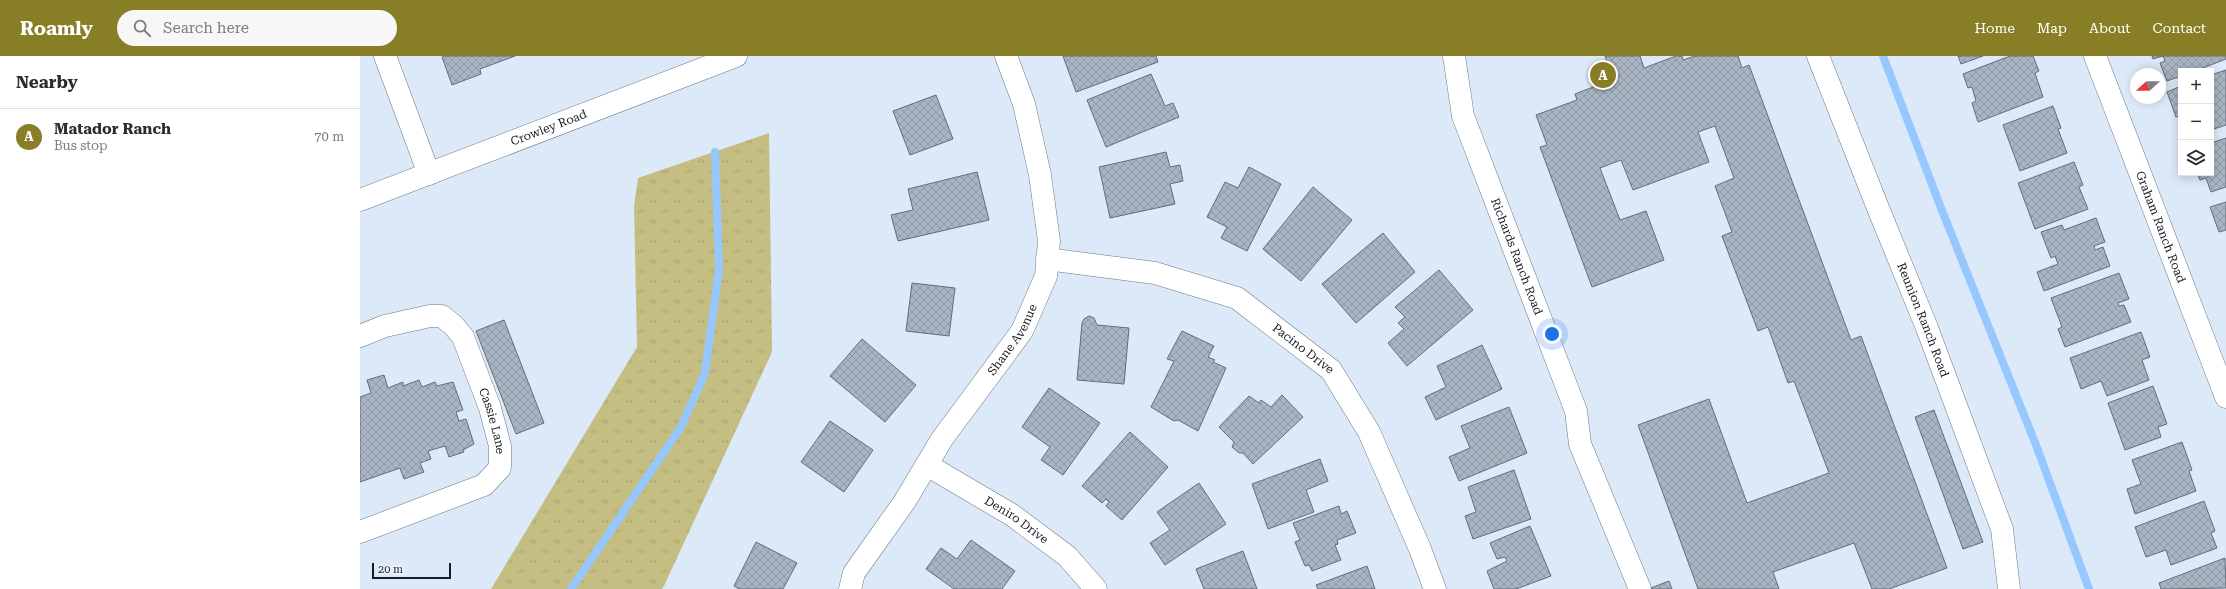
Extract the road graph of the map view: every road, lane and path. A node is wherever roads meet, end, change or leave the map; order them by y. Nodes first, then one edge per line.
1 (385, 56) edge
2 (736, 56) edge
3 (1006, 56) edge
4 (1454, 56) edge
5 (1818, 56) edge
6 (2095, 56) edge
7 (429, 174) junction
8 (360, 200) edge
9 (1047, 259) junction
10 (360, 336) edge
11 (2226, 397) edge
12 (926, 465) junction
13 (360, 532) edge
14 (850, 589) edge
15 (1096, 589) edge
16 (1435, 589) edge
17 (1640, 589) edge
18 (2010, 589) edge

1 - 7 street
2 - 7 street, Crowley Road
3 - 9 street, Shane Avenue
4 - 17 street, Richards Ranch Road
5 - 18 street, Reunion Ranch Road
6 - 11 street, Graham Ranch Road
7 - 8 street, Crowley Road
9 - 12 street, Shane Avenue
9 - 16 street, Pacino Drive
10 - 13 street, Cassie Lane
12 - 14 street, Shane Avenue
12 - 15 street, Deniro Drive

